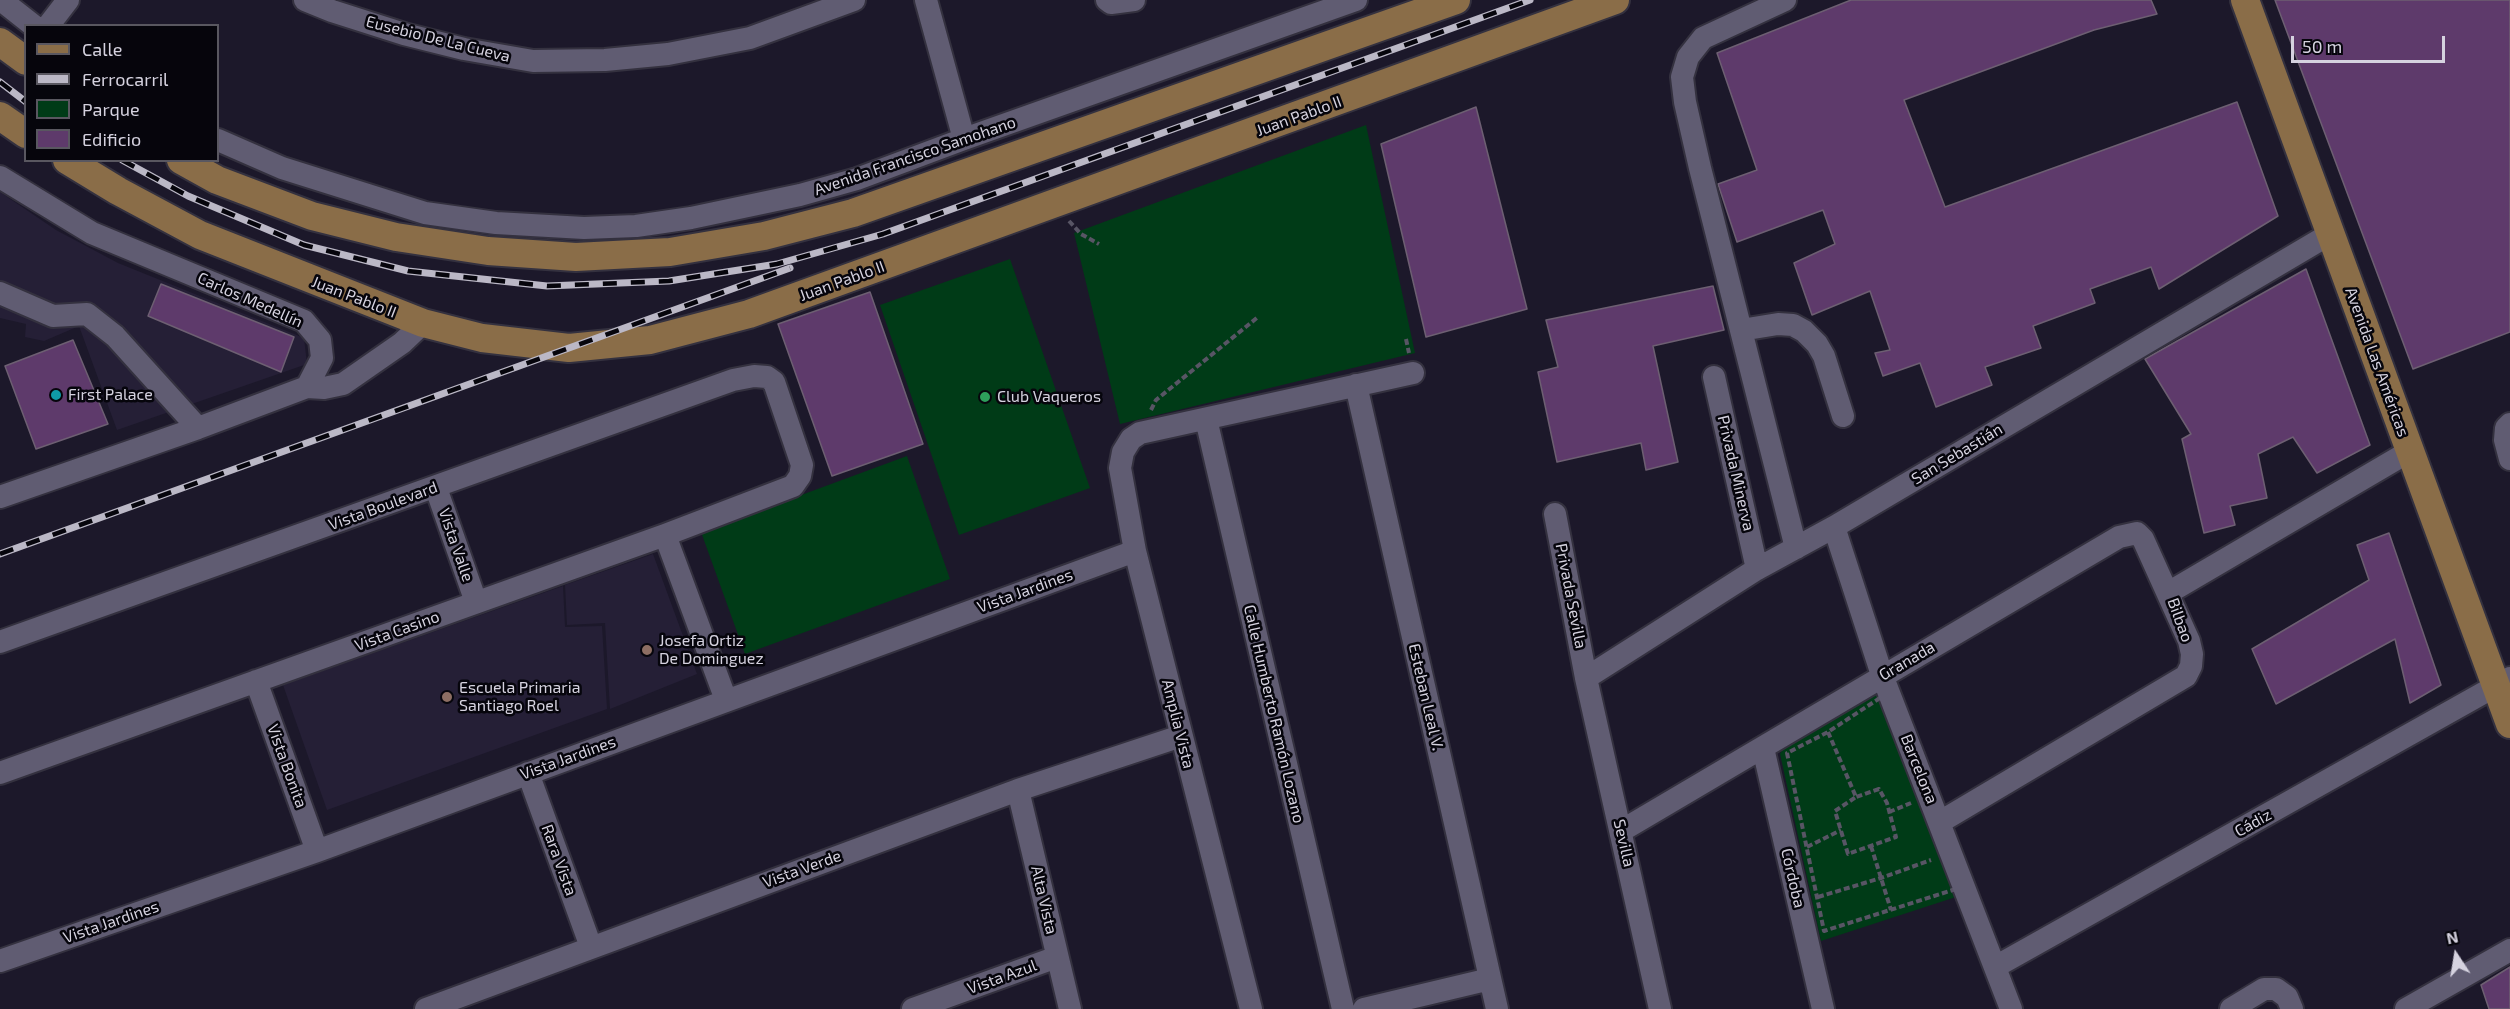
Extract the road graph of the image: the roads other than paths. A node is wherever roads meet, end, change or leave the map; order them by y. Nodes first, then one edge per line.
1 (1, 0) edge
2 (68, 0) edge
3 (305, 0) edge
4 (855, 0) edge
5 (926, 0) edge
6 (1134, 0) edge
7 (1356, 0) edge
8 (1456, 0) edge
9 (1615, 0) edge
10 (1785, 0) edge
11 (2245, 0) edge
12 (1109, 2) edge
13 (31, 24) edge
14 (50, 24) edge
15 (0, 42) edge
16 (24, 60) edge
17 (0, 116) edge
18 (24, 133) edge
19 (964, 139) junction
20 (219, 140) edge
21 (70, 162) edge
22 (185, 162) edge
23 (0, 177) edge
24 (2330, 234) junction
25 (0, 293) edge
26 (423, 323) junction
27 (1741, 330) junction
28 (1413, 373) dead end
29 (767, 377) joint
30 (1714, 377) dead end
31 (1356, 385) junction
32 (308, 387) junction
33 (1843, 416) dead end
34 (1206, 420) junction
35 (2510, 424) edge
36 (198, 428) junction
37 (2410, 451) junction
38 (2510, 459) edge
39 (436, 488) junction
40 (0, 497) edge
41 (1556, 514) dead end
42 (1834, 527) junction
43 (665, 536) junction
44 (1796, 548) junction
45 (1135, 551) junction
46 (1757, 569) junction
47 (2168, 593) junction
48 (476, 602) junction
49 (0, 642) edge
50 (1882, 675) junction
51 (1586, 678) junction
52 (256, 681) junction
53 (2503, 682) edge
54 (726, 700) junction
55 (2510, 724) edge
56 (1181, 736) junction
57 (1763, 748) junction
58 (0, 773) edge
59 (528, 773) junction
60 (1018, 790) junction
61 (1941, 822) junction
62 (1621, 831) junction
63 (317, 851) junction
64 (591, 947) junction
65 (2510, 950) edge
66 (1058, 957) junction
67 (0, 961) edge
68 (1995, 967) junction
69 (1490, 979) junction
70 (426, 1009) edge
71 (913, 1009) edge
72 (1070, 1009) edge
73 (1251, 1009) edge
74 (1343, 1009) edge
75 (1364, 1009) edge
76 (1497, 1009) edge
77 (1660, 1009) edge
78 (1823, 1009) edge
79 (2011, 1009) edge
80 (2231, 1009) edge
81 (2292, 1009) edge
82 (2406, 1009) edge

1 - 13 street
2 - 14 street
3 - 4 street, Eusebio De La Cueva
5 - 19 street
6 - 12 street
7 - 19 street, Avenida Francisco Samohano
8 - 22 main road
9 - 26 main road, Juan Pablo II
10 - 27 street
11 - 24 main road, Avenida Las Américas
15 - 16 main road
17 - 18 main road
19 - 20 street, Avenida Francisco Samohano
21 - 26 main road, Juan Pablo II
23 - 32 street, Carlos Medellín
24 - 37 main road, Avenida Las Américas
24 - 42 street, San Sebastián
25 - 36 street
26 - 32 street
27 - 33 street
27 - 44 street
28 - 31 street
29 - 39 street, Vista Boulevard
29 - 43 street, Vista Casino
30 - 46 street, Privada Minerva
31 - 34 street
31 - 69 street, Esteban Leal V.
32 - 36 street
34 - 45 street, Amplia Vista
34 - 74 street, Calle Humberto Ramón Lozano
35 - 38 street
36 - 40 street
37 - 47 street, Bilbao
37 - 53 main road, Avenida Las Américas
39 - 48 street, Vista Valle
39 - 49 street, Vista Boulevard
41 - 51 street, Privada Sevilla
42 - 44 street, San Sebastián
42 - 50 street, Barcelona
43 - 48 street, Vista Casino
43 - 54 street
44 - 46 street, San Sebastián
45 - 54 street, Vista Jardines
45 - 56 street, Amplia Vista
46 - 51 street, San Sebastián
47 - 50 street, Granada
47 - 61 street, Bilbao
48 - 52 street, Vista Casino
50 - 57 street, Granada
50 - 61 street, Barcelona
51 - 62 street, Sevilla
52 - 58 street, Vista Casino
52 - 63 street, Vista Bonita
53 - 55 main road, Avenida Las Américas
53 - 68 street, Cádiz
54 - 59 street, Vista Jardines
56 - 60 street, Vista Verde
56 - 73 street, Amplia Vista
57 - 62 street, Granada
57 - 78 street, Córdoba
59 - 63 street, Vista Jardines
59 - 64 street, Rara Vista
60 - 64 street, Vista Verde
60 - 66 street, Alta Vista
61 - 68 street, Barcelona
62 - 77 street, Sevilla
63 - 67 street, Vista Jardines
64 - 70 street, Vista Verde
65 - 82 street
66 - 71 street, Vista Azul
66 - 72 street, Alta Vista
68 - 79 street, Barcelona
69 - 75 street
69 - 76 street, Esteban Leal V.
80 - 81 street

